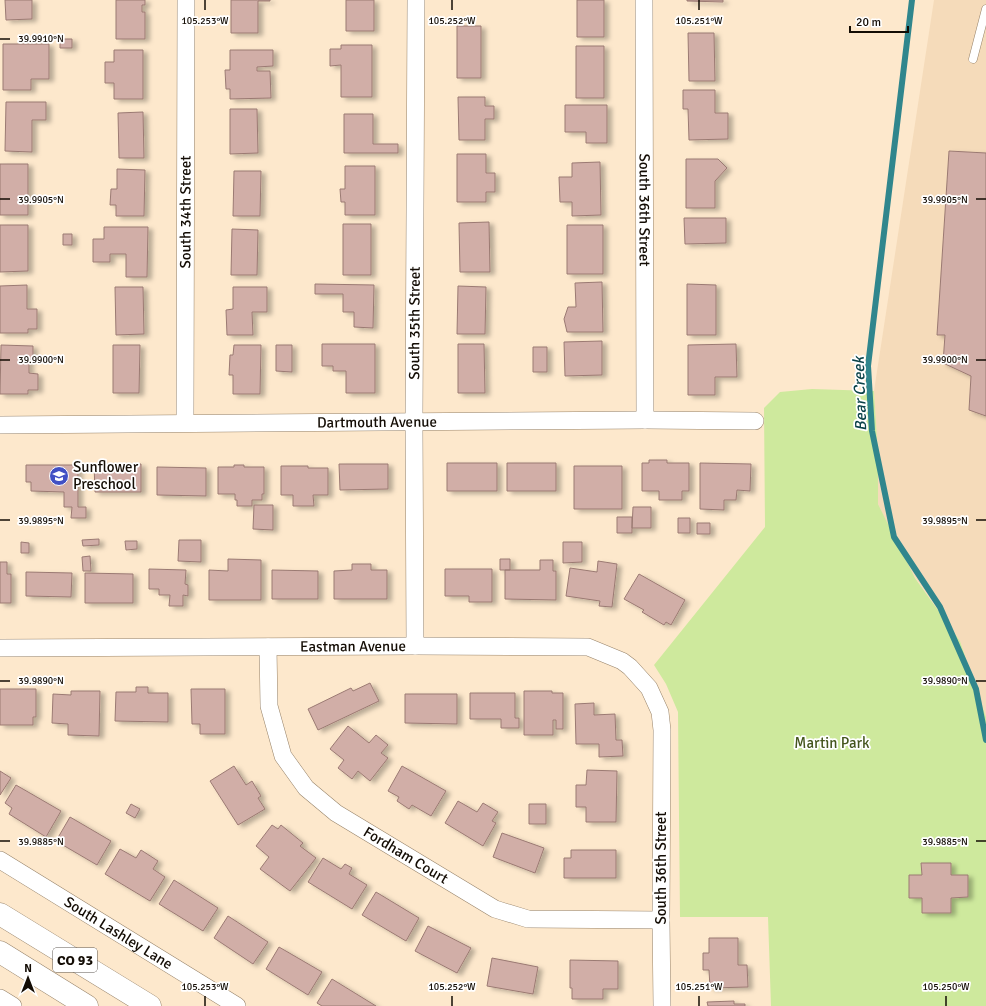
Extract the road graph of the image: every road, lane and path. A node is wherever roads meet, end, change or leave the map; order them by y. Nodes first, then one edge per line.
1 (186, 0) edge
2 (416, 0) edge
3 (644, 0) edge
4 (986, 9) edge
5 (973, 59) dead end
6 (645, 420) junction
7 (414, 421) junction
8 (755, 421) dead end
9 (185, 423) junction
10 (0, 425) edge
11 (415, 646) junction
12 (268, 647) junction
13 (0, 648) edge
14 (662, 730) joint
15 (0, 860) edge
16 (0, 914) edge
17 (660, 920) junction
18 (0, 952) edge
19 (0, 998) edge
20 (13, 1006) edge
21 (87, 1006) edge
22 (150, 1006) edge
23 (237, 1006) edge
24 (662, 1006) edge

1 - 9 street, South 34th Street
2 - 7 street, South 35th Street
3 - 6 street, South 36th Street
4 - 5 lane
6 - 7 street, Dartmouth Avenue
6 - 8 street, Dartmouth Avenue
7 - 9 street, Dartmouth Avenue
7 - 11 street, South 35th Street
9 - 10 street, Dartmouth Avenue
11 - 12 street, Eastman Avenue
11 - 14 street, Eastman Avenue
12 - 13 street, Eastman Avenue
12 - 17 street, Fordham Court
14 - 17 street, South 36th Street
15 - 23 street, South Lashley Lane
16 - 22 main road, CO 93
17 - 24 street, South 36th Street
18 - 21 main road, CO 93
19 - 20 street

